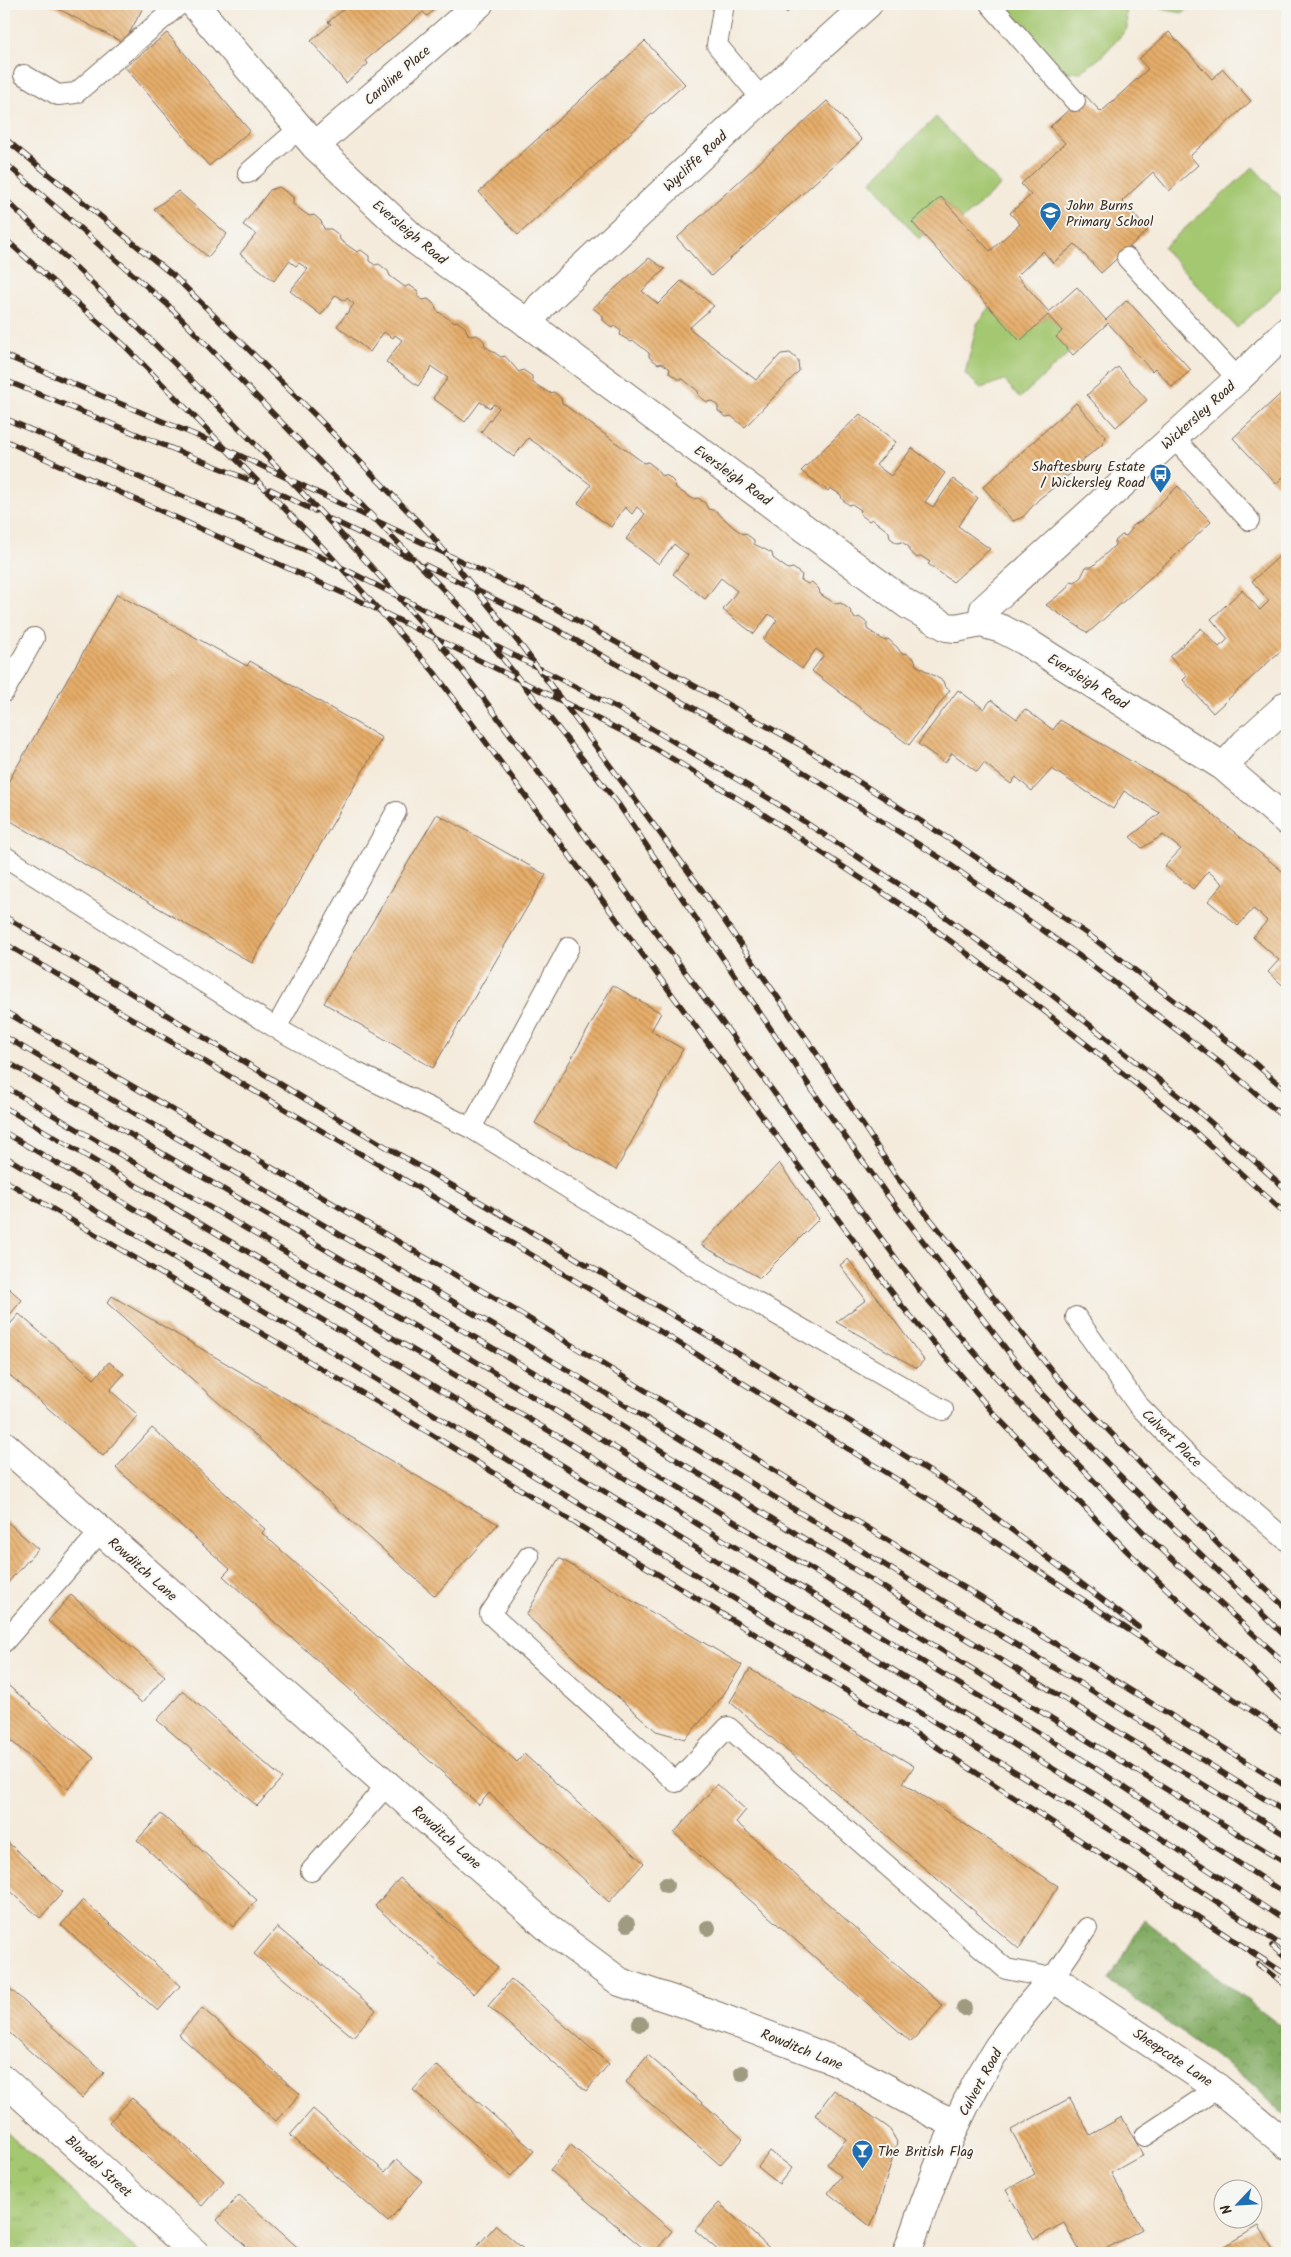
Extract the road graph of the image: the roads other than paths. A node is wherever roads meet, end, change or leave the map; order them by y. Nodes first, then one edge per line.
1 (180, 4) edge
2 (194, 4) edge
3 (479, 4) edge
4 (724, 4) edge
5 (868, 4) edge
6 (990, 4) edge
7 (24, 75) dead end
8 (762, 98) junction
9 (1075, 101) dead end
10 (307, 137) junction
11 (248, 173) dead end
12 (1127, 258) dead end
13 (528, 324) junction
14 (1287, 331) edge
15 (1238, 379) junction
16 (1173, 437) junction
17 (1249, 520) dead end
18 (981, 623) junction
19 (34, 638) dead end
20 (4, 692) edge
21 (1287, 705) edge
22 (1224, 767) junction
23 (396, 812) dead end
24 (1287, 821) edge
25 (4, 856) edge
26 (569, 947) dead end
27 (276, 1028) junction
28 (471, 1128) junction
29 (1076, 1317) dead end
30 (943, 1410) dead end
31 (4, 1445) edge
32 (100, 1532) junction
33 (1287, 1541) edge
34 (529, 1556) dead end
35 (4, 1642) edge
36 (387, 1785) junction
37 (311, 1871) dead end
38 (1087, 1928) dead end
39 (1053, 1978) junction
40 (4, 2080) edge
41 (1218, 2088) junction
42 (956, 2124) junction
43 (1145, 2136) dead end
44 (1287, 2145) edge
45 (195, 2253) edge
46 (907, 2253) edge

1 - 7 lane
2 - 10 street, Eversleigh Road
3 - 10 street, Caroline Place
4 - 8 lane
5 - 8 street, Wycliffe Road
6 - 9 lane
8 - 13 street, Wycliffe Road
10 - 11 lane
10 - 13 street, Eversleigh Road
12 - 15 lane
13 - 18 street, Eversleigh Road
14 - 15 street, Wickersley Road
15 - 16 street, Wickersley Road
16 - 17 lane
16 - 18 street, Wickersley Road
18 - 22 street, Eversleigh Road
19 - 20 lane
21 - 22 street
22 - 24 street, Eversleigh Road
23 - 27 lane
25 - 27 lane
26 - 28 lane
27 - 28 lane
28 - 30 lane
29 - 33 lane, Culvert Place
31 - 32 street, Rowditch Lane
32 - 35 lane
32 - 36 street, Rowditch Lane
34 - 39 lane
36 - 37 lane
36 - 42 street, Rowditch Lane
38 - 39 lane, Culvert Road
39 - 41 street, Sheepcote Lane
39 - 42 street, Culvert Road
40 - 45 street, Blondel Street
41 - 43 lane
41 - 44 street, Sheepcote Lane
42 - 46 street, Culvert Road

